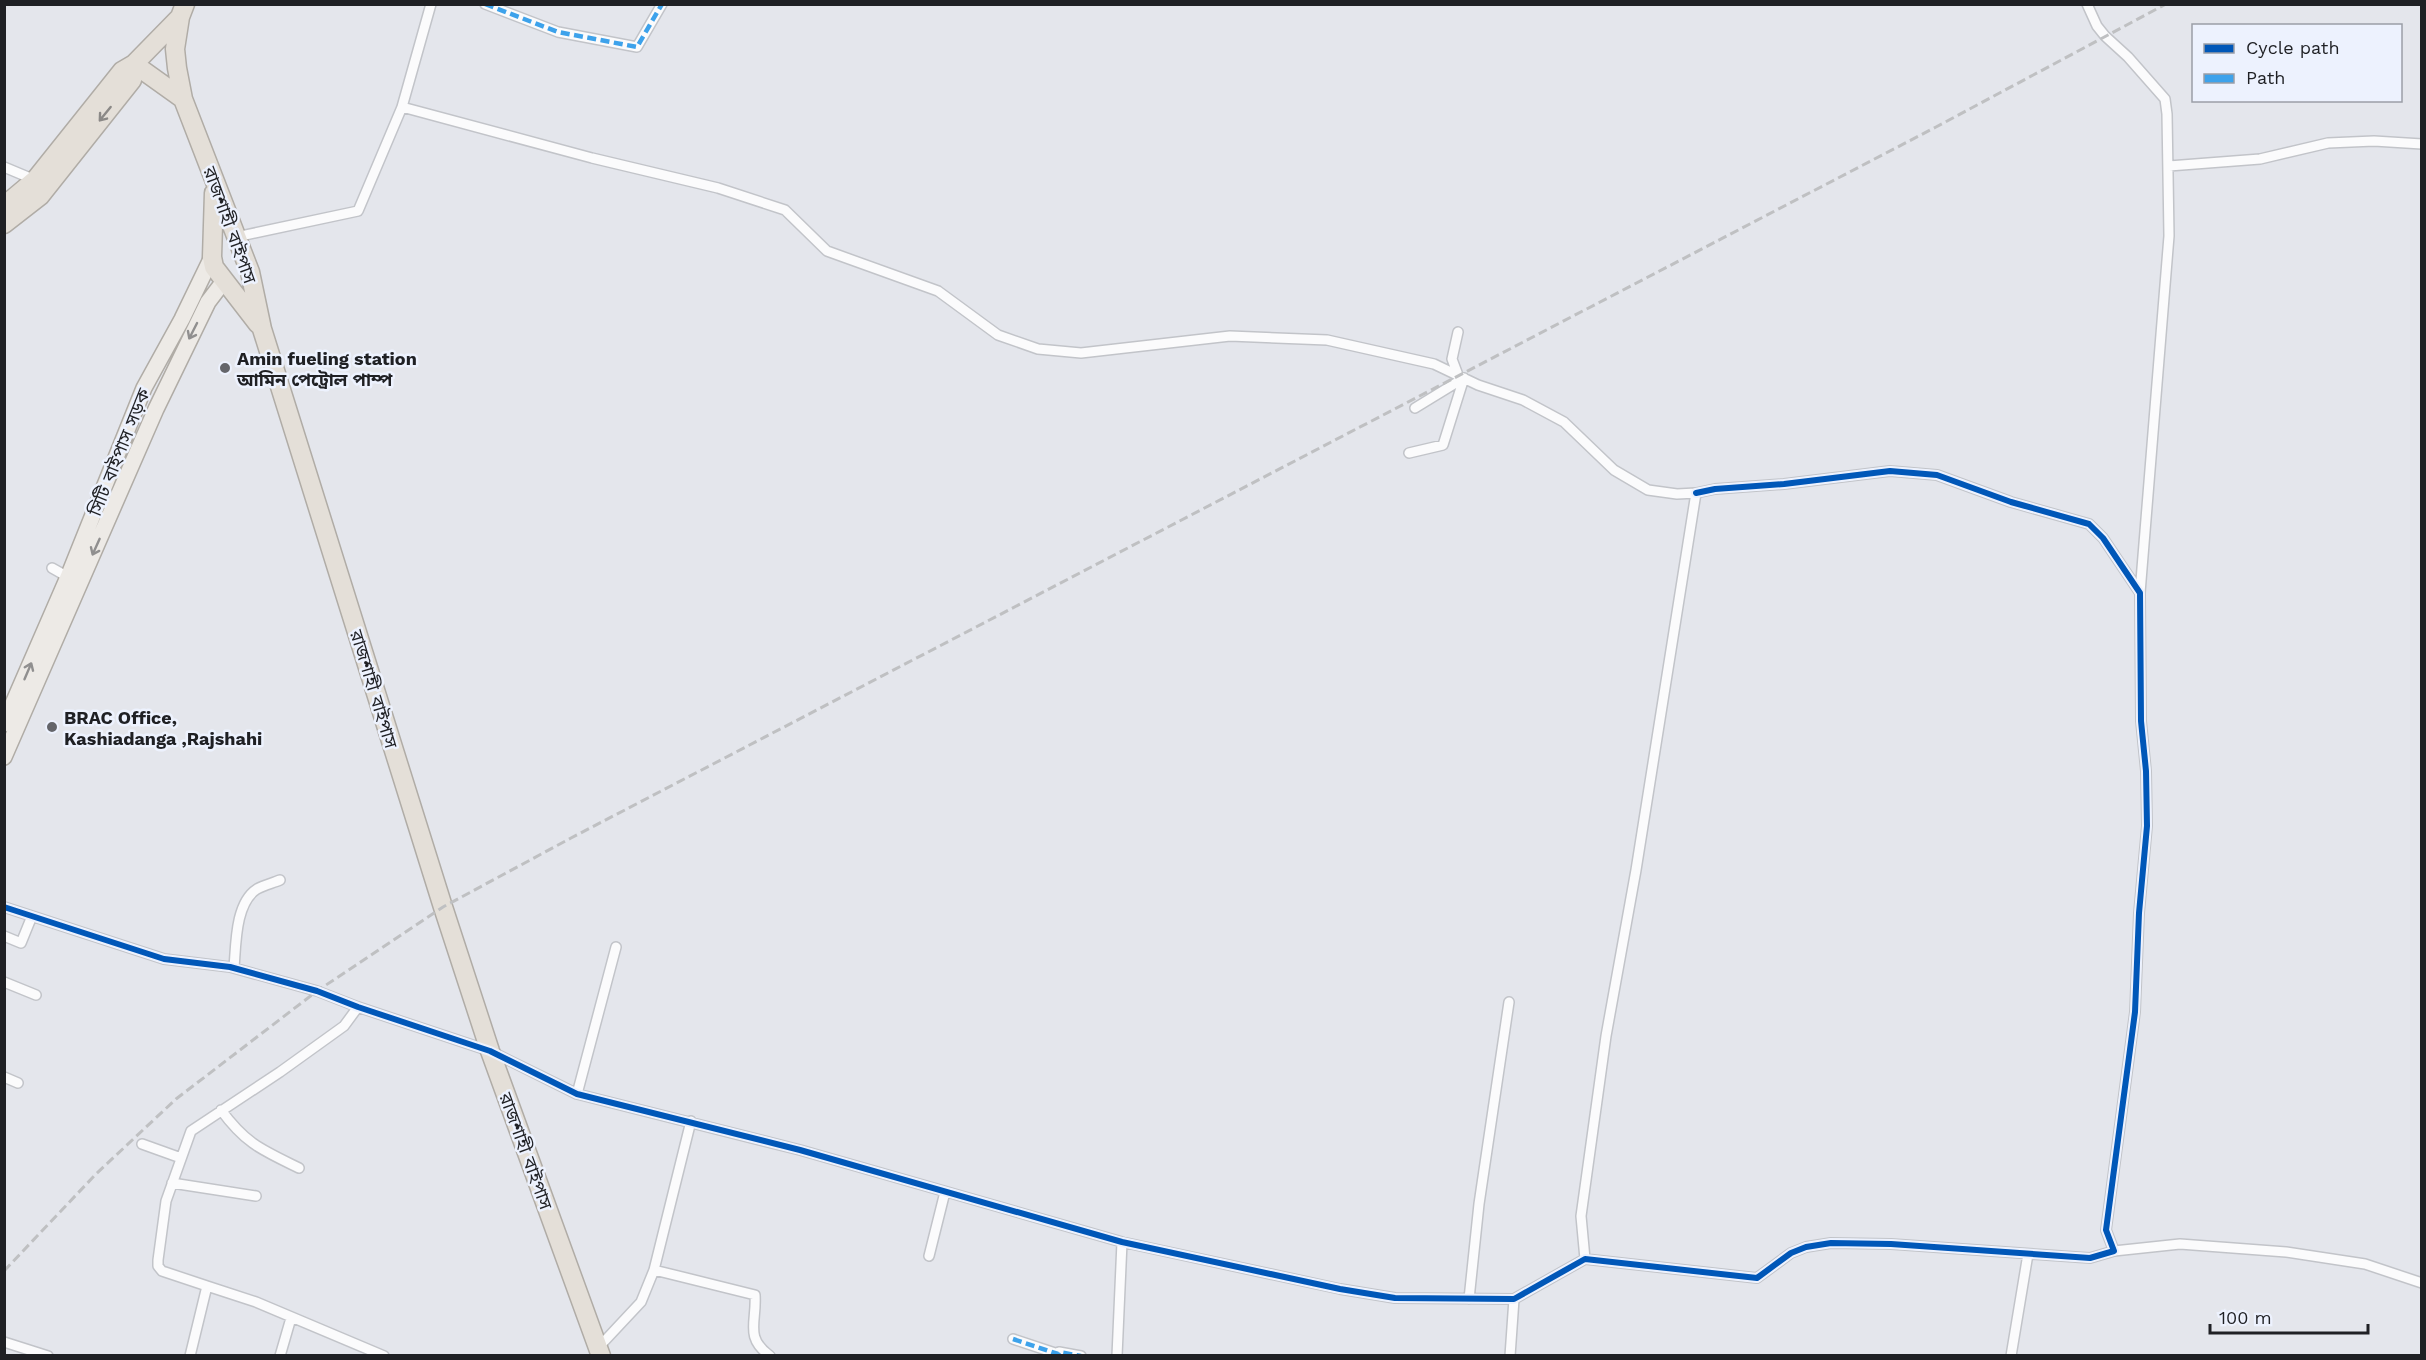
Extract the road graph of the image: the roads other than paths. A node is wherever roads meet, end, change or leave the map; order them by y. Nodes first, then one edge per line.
1 (431, 4) edge
2 (485, 4) edge
3 (662, 4) edge
4 (2087, 4) edge
5 (183, 11) edge
6 (134, 64) junction
7 (183, 99) junction
8 (402, 107) junction
9 (2421, 144) edge
10 (2169, 166) junction
11 (4, 167) edge
12 (214, 179) junction
13 (35, 180) junction
14 (4, 206) edge
15 (4, 224) edge
16 (236, 237) junction
17 (212, 257) junction
18 (250, 272) junction
19 (224, 281) junction
20 (262, 328) junction
21 (1458, 332) dead end
22 (1461, 377) junction
23 (1414, 408) dead end
24 (1409, 453) dead end
25 (1696, 493) junction
26 (52, 568) dead end
27 (68, 577) junction
28 (2140, 593) junction
29 (4, 724) edge
30 (4, 757) edge
31 (280, 880) dead end
32 (4, 907) edge
33 (32, 916) junction
34 (4, 936) edge
35 (616, 947) dead end
36 (234, 968) junction
37 (4, 982) edge
38 (36, 995) dead end
39 (1509, 1002) dead end
40 (358, 1007) junction
41 (490, 1051) junction
42 (4, 1077) edge
43 (18, 1083) dead end
44 (577, 1094) junction
45 (221, 1110) junction
46 (692, 1121) junction
47 (142, 1144) dead end
48 (181, 1158) junction
49 (299, 1168) dead end
50 (172, 1183) junction
51 (945, 1192) junction
52 (256, 1196) dead end
53 (1122, 1242) junction
54 (2114, 1251) junction
55 (2028, 1254) junction
56 (929, 1256) dead end
57 (1585, 1259) junction
58 (654, 1270) junction
59 (2421, 1283) edge
60 (207, 1286) junction
61 (1469, 1299) junction
62 (1514, 1299) junction
63 (291, 1318) junction
64 (1013, 1339) dead end
65 (4, 1342) edge
66 (597, 1353) edge
67 (1075, 1355) edge
68 (48, 1356) edge
69 (190, 1356) edge
70 (280, 1356) edge
71 (384, 1356) edge
72 (770, 1356) edge
73 (1117, 1356) edge
74 (1510, 1356) edge
75 (2011, 1356) edge

1 - 8 street
2 - 3 street
4 - 10 street
5 - 6 highway
5 - 7 highway, রাজশাহী বাইপাস
6 - 7 highway
6 - 13 highway
6 -> 15 highway
7 - 12 highway, রাজশাহী বাইপাস
8 - 16 street
8 - 22 street
9 - 10 street
10 - 28 street
11 - 13 street
12 - 16 highway, রাজশাহী বাইপাস
12 - 17 highway, সিটি বাইপাস সড়ক
13 - 14 highway
16 - 18 highway, রাজশাহী বাইপাস
17 - 19 highway
17 - 27 main road, সিটি বাইপাস সড়ক
18 - 19 highway
18 - 20 highway, রাজশাহী বাইপাস
19 - 20 highway
19 -> 30 main road
20 - 41 highway, রাজশাহী বাইপাস
21 - 22 street
22 - 23 street
22 - 24 street
22 - 25 street
25 - 28 street
25 - 57 street
26 - 27 street
29 -> 27 main road, সিটি বাইপাস সড়ক
28 - 54 street
31 - 36 street
32 - 33 street
33 - 34 street
33 - 36 street
35 - 44 street
36 - 40 street
37 - 38 street
39 - 61 street
40 - 41 street
40 - 45 street
41 - 44 street
41 - 66 highway, রাজশাহী বাইপাস
42 - 43 street
44 - 46 street
45 - 48 street
45 - 49 street
46 - 51 street
46 - 58 street
47 - 48 street
48 - 50 street
50 - 52 street
50 - 60 street
51 - 53 street
51 - 56 street
53 - 61 street
53 - 73 street
54 - 55 street
54 - 59 street
55 - 57 street
55 - 75 street
57 - 62 street
58 - 66 street
58 - 72 street
60 - 63 street
60 - 69 street
61 - 62 street
62 - 74 street
63 - 70 street
63 - 71 street
64 - 67 street
65 - 68 street

